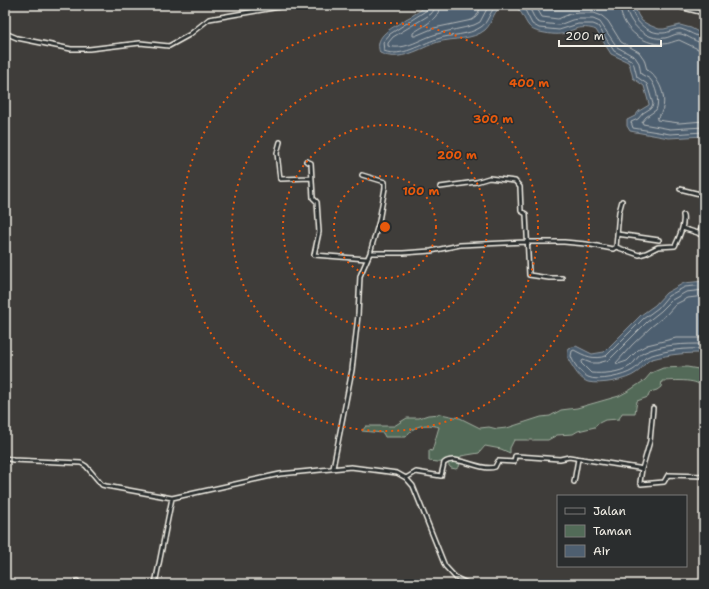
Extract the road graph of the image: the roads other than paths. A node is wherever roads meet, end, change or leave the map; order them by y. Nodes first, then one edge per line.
1 (291, 5) edge
2 (672, 5) edge
3 (704, 13) edge
4 (5, 33) edge
5 (280, 142) dead end
6 (306, 161) dead end
7 (362, 175) dead end
8 (311, 178) junction
9 (440, 187) dead end
10 (680, 189) dead end
11 (704, 195) edge
12 (622, 201) dead end
13 (683, 215) dead end
14 (704, 221) edge
15 (682, 228) junction
16 (617, 234) junction
17 (699, 234) junction
18 (704, 237) edge
19 (659, 240) dead end
20 (526, 242) junction
21 (616, 247) junction
22 (370, 253) junction
23 (367, 259) junction
24 (562, 278) dead end
25 (653, 408) dead end
26 (5, 458) edge
27 (578, 459) junction
28 (333, 468) junction
29 (642, 469) junction
30 (704, 476) edge
31 (406, 478) junction
32 (574, 482) dead end
33 (172, 498) junction
34 (155, 584) edge
35 (469, 584) edge

1 - 4 street
2 - 3 street
5 - 8 street
6 - 8 street
7 - 22 street
8 - 23 street
9 - 20 street
10 - 11 street
12 - 16 street
13 - 15 street
14 - 17 street
15 - 17 street
15 - 21 street
16 - 19 street
16 - 21 street
17 - 18 street
20 - 21 street
20 - 22 street
20 - 24 street
22 - 23 street
23 - 28 street
25 - 29 street
26 - 33 street
27 - 29 street
27 - 31 street
27 - 32 street
28 - 31 street
28 - 33 street
29 - 30 street
31 - 35 street
33 - 34 street

